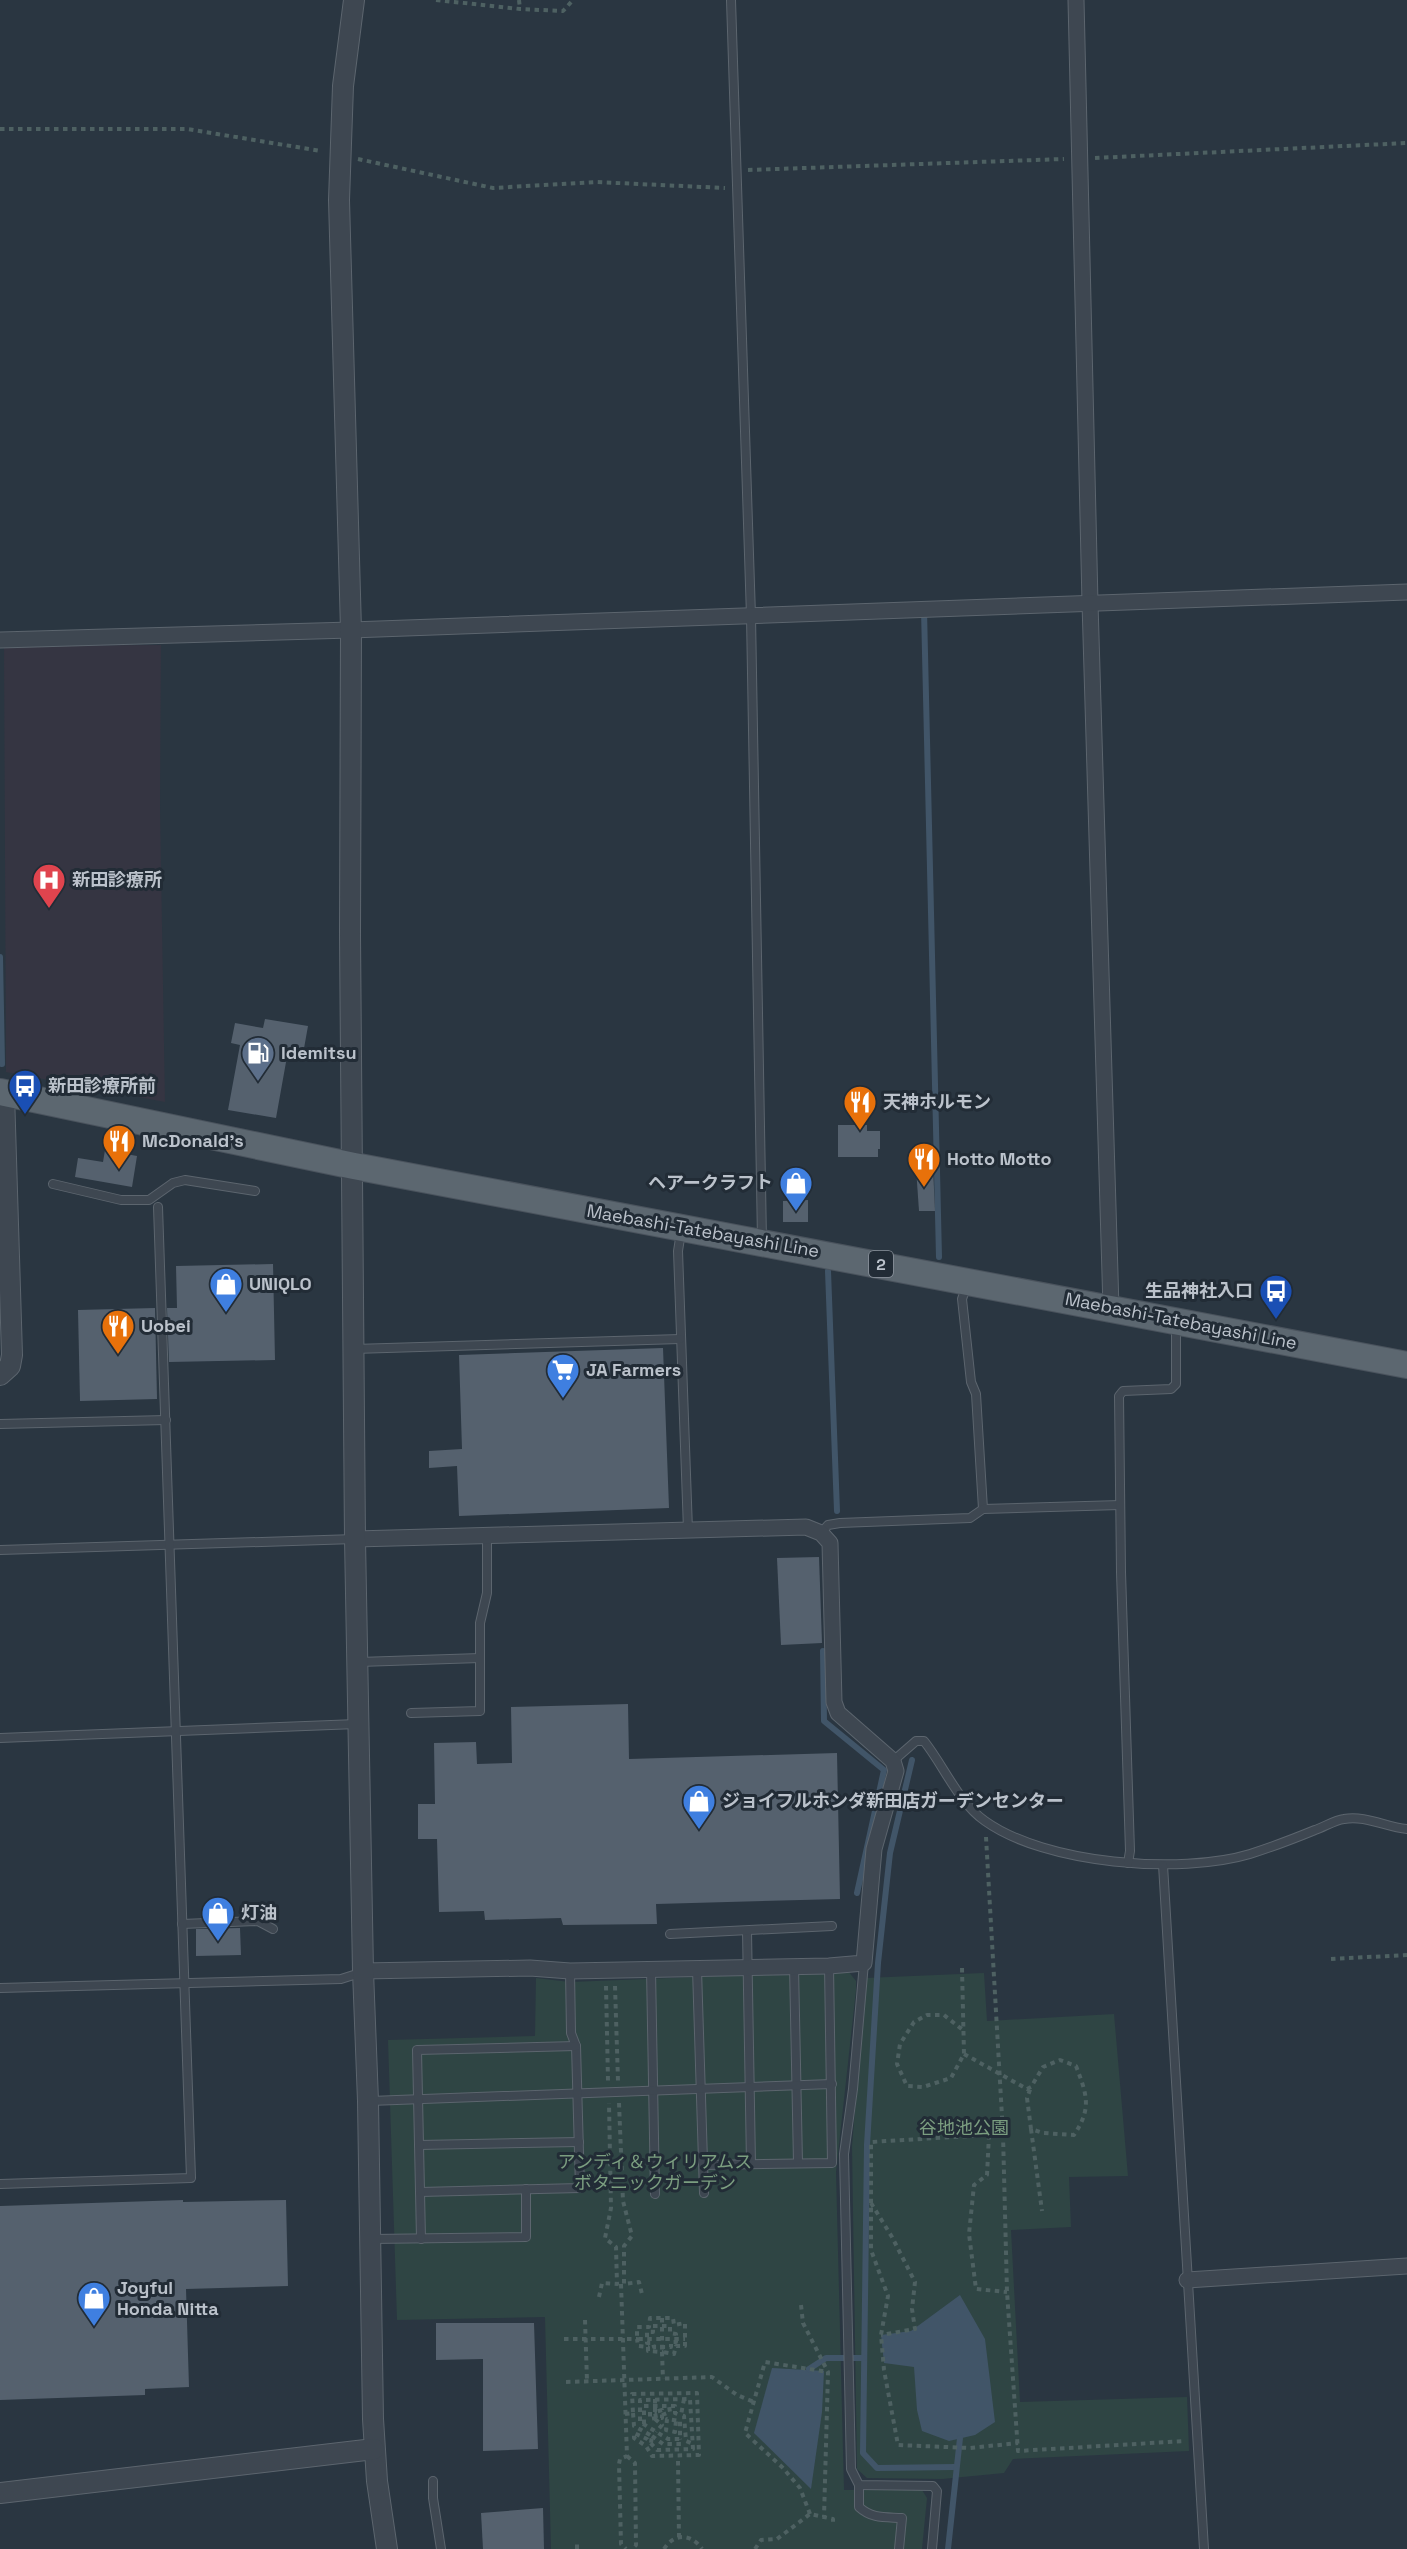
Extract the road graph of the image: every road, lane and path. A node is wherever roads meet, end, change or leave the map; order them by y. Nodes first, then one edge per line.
1 (354, 0) edge
2 (436, 0) edge
3 (519, 0) edge
4 (573, 0) edge
5 (731, 0) edge
6 (1076, 0) edge
7 (520, 9) junction
8 (0, 129) edge
9 (339, 154) junction
10 (735, 188) junction
11 (1407, 592) edge
12 (1090, 603) junction
13 (751, 616) junction
14 (351, 630) junction
15 (0, 640) edge
16 (1, 1090) edge
17 (354, 1166) junction
18 (53, 1184) dead end
19 (255, 1191) dead end
20 (158, 1207) dead end
21 (682, 1227) junction
22 (762, 1242) junction
23 (969, 1281) junction
24 (1111, 1308) junction
25 (1180, 1321) junction
26 (681, 1340) junction
27 (354, 1349) junction
28 (1407, 1365) edge
29 (0, 1375) edge
30 (165, 1420) junction
31 (0, 1425) edge
32 (1120, 1505) junction
33 (983, 1509) junction
34 (688, 1530) junction
35 (821, 1533) junction
36 (487, 1535) junction
37 (355, 1539) junction
38 (170, 1545) junction
39 (0, 1550) edge
40 (480, 1658) junction
41 (357, 1662) junction
42 (411, 1713) dead end
43 (359, 1724) junction
44 (176, 1731) junction
45 (0, 1738) edge
46 (893, 1761) junction
47 (985, 1821) junction
48 (1407, 1829) edge
49 (1128, 1863) junction
50 (1163, 1865) junction
51 (182, 1924) junction
52 (832, 1926) dead end
53 (273, 1929) dead end
54 (747, 1931) junction
55 (670, 1934) dead end
56 (1407, 1954) edge
57 (1331, 1959) dead end
58 (864, 1963) junction
59 (794, 1966) junction
60 (829, 1966) junction
61 (747, 1967) junction
62 (697, 1968) junction
63 (962, 1968) dead end
64 (651, 1970) junction
65 (363, 1971) junction
66 (570, 1971) junction
67 (610, 1971) junction
68 (184, 1983) junction
69 (0, 1988) edge
70 (964, 2031) junction
71 (576, 2046) junction
72 (964, 2054) junction
73 (1000, 2076) junction
74 (832, 2084) junction
75 (796, 2085) junction
76 (749, 2086) junction
77 (1031, 2087) junction
78 (701, 2088) junction
79 (654, 2090) junction
80 (608, 2091) junction
81 (619, 2091) junction
82 (577, 2093) junction
83 (418, 2099) junction
84 (368, 2101) junction
85 (1031, 2129) junction
86 (1003, 2134) junction
87 (989, 2135) junction
88 (579, 2142) junction
89 (419, 2145) junction
90 (798, 2163) junction
91 (751, 2164) junction
92 (703, 2165) junction
93 (0, 2184) edge
94 (526, 2189) junction
95 (420, 2192) junction
96 (704, 2193) dead end
97 (655, 2194) dead end
98 (871, 2203) junction
99 (1042, 2211) dead end
100 (421, 2239) junction
101 (370, 2240) junction
102 (1407, 2266) edge
103 (1188, 2280) junction
104 (621, 2284) junction
105 (1007, 2292) junction
106 (642, 2294) dead end
107 (599, 2297) dead end
108 (801, 2305) dead end
109 (662, 2318) junction
110 (585, 2320) dead end
111 (662, 2326) junction
112 (881, 2336) junction
113 (564, 2339) dead end
114 (637, 2339) junction
115 (648, 2339) junction
116 (662, 2339) junction
117 (676, 2339) junction
118 (685, 2339) junction
119 (662, 2350) junction
120 (828, 2372) junction
121 (663, 2379) junction
122 (624, 2380) junction
123 (587, 2381) junction
124 (566, 2382) dead end
125 (655, 2399) junction
126 (684, 2399) junction
127 (754, 2402) junction
128 (655, 2406) junction
129 (669, 2406) junction
130 (655, 2412) junction
131 (633, 2413) junction
132 (625, 2414) junction
133 (681, 2415) junction
134 (662, 2418) junction
135 (676, 2421) dead end
136 (644, 2424) junction
137 (656, 2432) junction
138 (652, 2436) junction
139 (681, 2439) junction
140 (1198, 2441) junction
141 (1017, 2443) junction
142 (651, 2444) junction
143 (693, 2444) junction
144 (374, 2449) junction
145 (627, 2456) junction
146 (678, 2461) dead end
147 (433, 2481) dead end
148 (859, 2485) junction
149 (0, 2493) edge
150 (810, 2514) junction
151 (824, 2517) junction
152 (833, 2525) dead end
153 (679, 2537) junction
154 (387, 2549) edge
155 (441, 2549) edge
156 (626, 2549) edge
157 (632, 2549) edge
158 (664, 2549) edge
159 (702, 2549) edge
160 (755, 2549) edge
161 (899, 2549) edge
162 (932, 2549) edge
163 (1204, 2549) edge

1 - 9 street
2 - 7 path
3 - 7 path
4 - 7 path
5 - 10 lane
6 - 12 street
8 - 9 path
9 - 10 path
9 - 14 street
10 - 13 lane
11 - 12 street
12 - 13 street
12 - 24 street
13 - 14 street
13 - 22 lane
14 - 15 street
14 - 17 street
16 - 17 main road, Maebashi-Tatebayashi Line / 2
16 - 29 street
17 - 21 main road, Maebashi-Tatebayashi Line / 2
17 - 27 street
18 - 19 lane
20 - 30 lane
21 - 22 main road, Maebashi-Tatebayashi Line / 2
21 - 26 lane
22 - 23 main road, Maebashi-Tatebayashi Line / 2
23 - 24 main road, Maebashi-Tatebayashi Line / 2
23 - 33 lane
24 - 25 main road, Maebashi-Tatebayashi Line / 2
25 - 28 main road, Maebashi-Tatebayashi Line / 2
25 - 32 lane
26 - 27 lane
26 - 34 lane
27 - 37 street
30 - 31 lane
30 - 38 lane
32 - 33 lane
32 - 49 lane
33 - 35 lane
34 - 35 street
34 - 36 street
35 - 46 street
36 - 37 street
36 - 40 lane
37 - 38 lane
37 - 41 street
38 - 39 lane
38 - 44 lane
40 - 41 lane
40 - 42 lane
41 - 43 street
43 - 44 lane
43 - 65 street
44 - 45 lane
44 - 51 lane
46 - 47 lane
46 - 58 street
47 - 49 lane
47 - 73 path
48 - 50 lane
49 - 50 lane
50 - 103 lane
51 - 53 lane
51 - 68 lane
52 - 54 lane
54 - 55 lane
54 - 61 lane
56 - 57 path
58 - 60 street
58 - 148 lane
59 - 60 street
59 - 61 street
59 - 75 lane
60 - 74 lane
61 - 62 street
61 - 76 lane
62 - 64 street
62 - 78 lane
63 - 70 path
64 - 67 street
64 - 79 lane
65 - 66 street
65 - 68 lane
65 - 84 street
66 - 67 street
66 - 71 lane
67 - 80 path
67 - 81 path
68 - 69 lane
68 - 93 lane
70 - 72 path
70 - 72 path
71 - 82 lane
71 - 83 lane
72 - 73 path
73 - 77 path
73 - 86 path
74 - 75 lane
74 - 90 lane
75 - 76 lane
75 - 90 lane
76 - 78 lane
76 - 91 lane
77 - 85 path
77 - 85 path
78 - 79 lane
78 - 92 lane
79 - 81 lane
79 - 97 lane
80 - 81 lane
80 - 82 lane
80 - 104 path
81 - 104 path
82 - 83 lane
82 - 88 lane
83 - 84 lane
83 - 89 lane
84 - 101 street
85 - 99 path
86 - 87 path
86 - 105 path
87 - 98 path
87 - 105 path
88 - 89 lane
88 - 94 lane
89 - 95 lane
90 - 91 lane
91 - 92 lane
92 - 96 lane
94 - 95 lane
94 - 100 lane
95 - 100 lane
98 - 112 path
98 - 112 path
100 - 101 lane
101 - 144 street
102 - 103 street
103 - 140 lane
104 - 106 path
104 - 107 path
104 - 122 path
105 - 141 path
108 - 120 path
109 - 111 path
109 - 114 path
109 - 118 path
110 - 123 path
111 - 115 path
111 - 116 path
111 - 117 path
112 - 141 path
113 - 114 path
114 - 115 path
114 - 119 path
115 - 116 path
115 - 119 path
116 - 117 path
116 - 119 path
117 - 118 path
117 - 119 path
118 - 119 path
119 - 121 path
120 - 127 path
120 - 151 path
121 - 122 path
121 - 127 path
122 - 123 path
122 - 132 path
123 - 124 path
125 - 126 path
125 - 128 path
125 - 136 path
126 - 133 path
126 - 143 path
127 - 150 path
128 - 129 path
128 - 130 path
128 - 136 path
129 - 133 path
129 - 134 path
130 - 134 path
130 - 134 path
131 - 132 path
131 - 138 path
131 - 142 path
132 - 145 path
133 - 143 path
134 - 135 path
134 - 137 path
134 - 139 path
136 - 137 path
137 - 139 path
138 - 139 path
138 - 142 path
140 - 141 path
140 - 163 lane
142 - 143 path
144 - 149 street
144 - 154 street
145 - 156 path
145 - 157 path
146 - 153 path
147 - 155 lane
148 - 161 lane
148 - 162 lane
150 - 151 path
150 - 160 path
151 - 152 path
153 - 158 path
153 - 159 path

